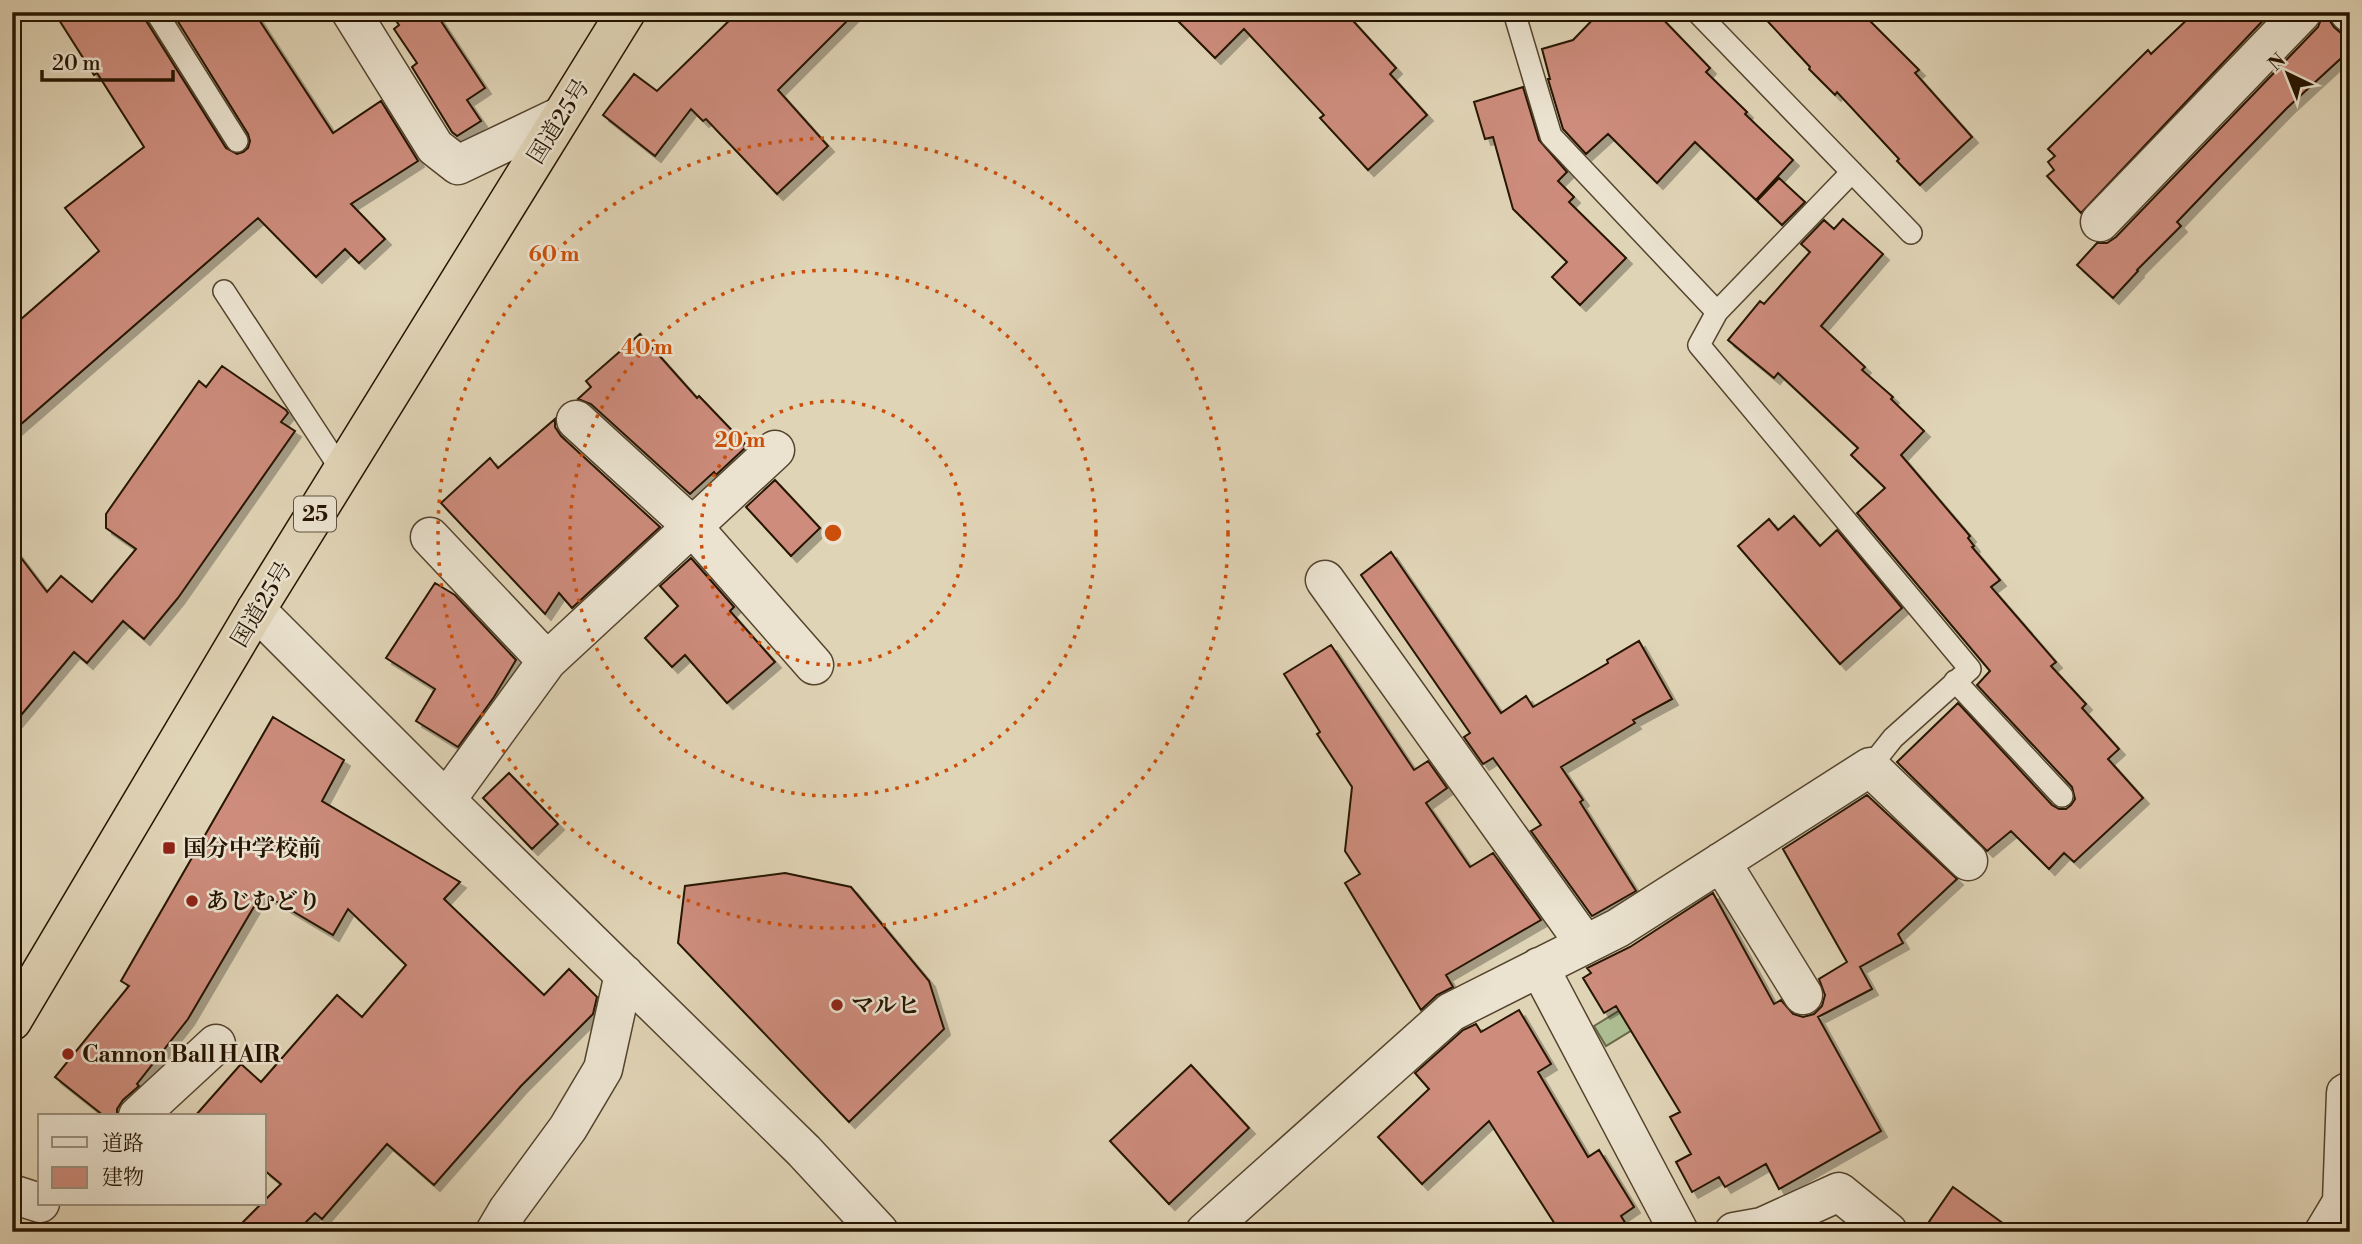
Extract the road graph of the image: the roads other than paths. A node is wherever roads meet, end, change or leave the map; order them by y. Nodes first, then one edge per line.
1 (156, 12) edge
2 (351, 12) edge
3 (626, 12) edge
4 (1514, 12) edge
5 (1697, 12) edge
6 (2302, 12) edge
7 (561, 116) junction
8 (237, 141) dead end
9 (1852, 172) junction
10 (2100, 222) dead end
11 (1910, 233) dead end
12 (225, 291) dead end
13 (1717, 312) junction
14 (576, 420) dead end
15 (775, 450) dead end
16 (342, 471) junction
17 (692, 526) junction
18 (430, 537) dead end
19 (1325, 580) dead end
20 (256, 610) junction
21 (547, 661) junction
22 (814, 665) dead end
23 (1955, 681) junction
24 (1870, 766) junction
25 (2062, 796) dead end
26 (446, 800) junction
27 (1968, 861) dead end
28 (1721, 862) junction
29 (1586, 944) junction
30 (1539, 967) junction
31 (624, 974) junction
32 (1803, 995) dead end
33 (12, 1021) edge
34 (216, 1044) dead end
35 (2350, 1091) edge
36 (140, 1114) edge
37 (12, 1194) edge
38 (38, 1202) edge
39 (495, 1232) edge
40 (879, 1232) edge
41 (1205, 1232) edge
42 (1679, 1232) edge
43 (1734, 1232) edge
44 (1888, 1232) edge
45 (2324, 1232) edge

1 - 8 lane
2 - 7 street
3 - 7 highway, 国道25号 / 25
4 - 13 lane
5 - 9 lane
6 - 10 street
7 - 16 highway, 国道25号 / 25
9 - 11 lane
9 - 13 lane
12 - 16 lane
13 - 23 lane
14 - 17 street
15 - 17 street
16 - 20 highway, 国道25号 / 25
17 - 21 street
17 - 22 street
18 - 21 street
19 - 29 street
20 - 26 street
20 - 33 highway, 国道25号 / 25
21 - 26 street
23 - 24 lane
23 - 25 lane
24 - 27 street
24 - 28 street
26 - 31 street
28 - 29 street
28 - 32 street
29 - 30 street
30 - 41 street
30 - 42 street
31 - 39 street
31 - 40 street
34 - 36 street
35 - 45 street
37 - 38 street
43 - 44 street

